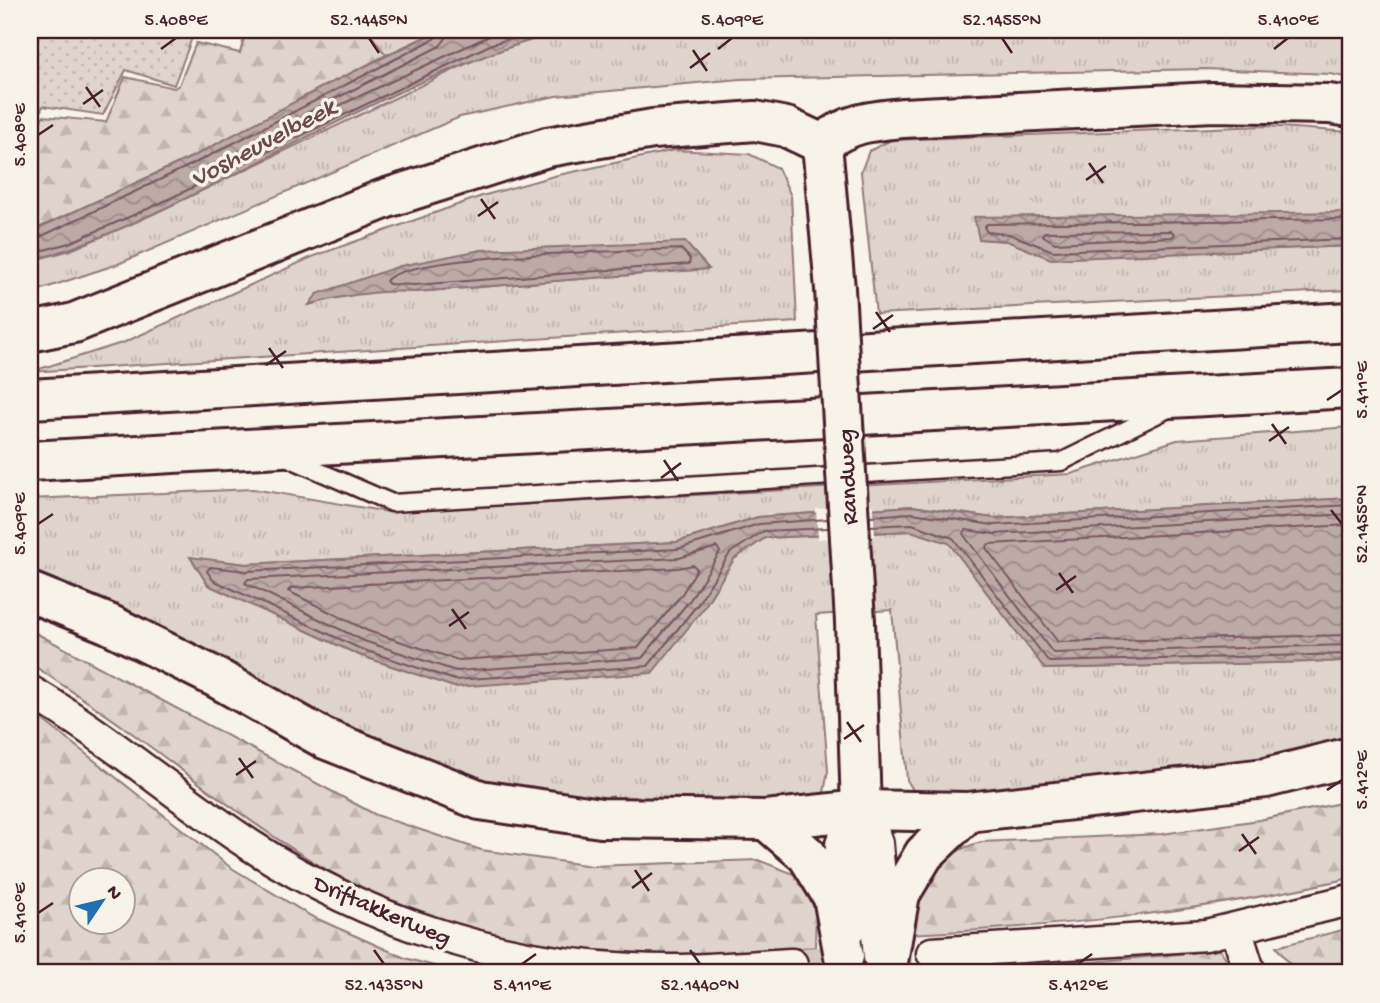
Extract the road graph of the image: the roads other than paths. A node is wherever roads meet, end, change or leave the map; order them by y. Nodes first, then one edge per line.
1 (1350, 107) edge
2 (822, 145) junction
3 (1350, 322) edge
4 (30, 332) edge
5 (1350, 388) edge
6 (1192, 397) junction
7 (30, 399) edge
8 (265, 448) junction
9 (30, 461) edge
10 (30, 592) edge
11 (30, 691) edge
12 (1350, 757) edge
13 (861, 810) junction
14 (968, 812) junction
15 (766, 820) junction
16 (1350, 900) edge
17 (1236, 929) junction
18 (932, 953) tunnel mouth
19 (792, 964) tunnel mouth
20 (844, 965) edge
21 (885, 973) edge
22 (1250, 973) edge

1 - 2 main road
2 - 4 main road
2 - 13 main road, Randweg, bridge
3 - 7 main road
5 - 6 main road
6 - 8 main road
6 - 8 lane
8 - 9 main road
10 - 15 main road
11 - 19 street, Driftakkerweg
12 - 14 main road
13 - 14 main road
13 - 15 main road
13 - 20 main road, Randweg
13 - 21 main road, Randweg
14 - 21 main road
15 - 20 main road
16 - 17 street
17 - 18 street
17 - 22 street

